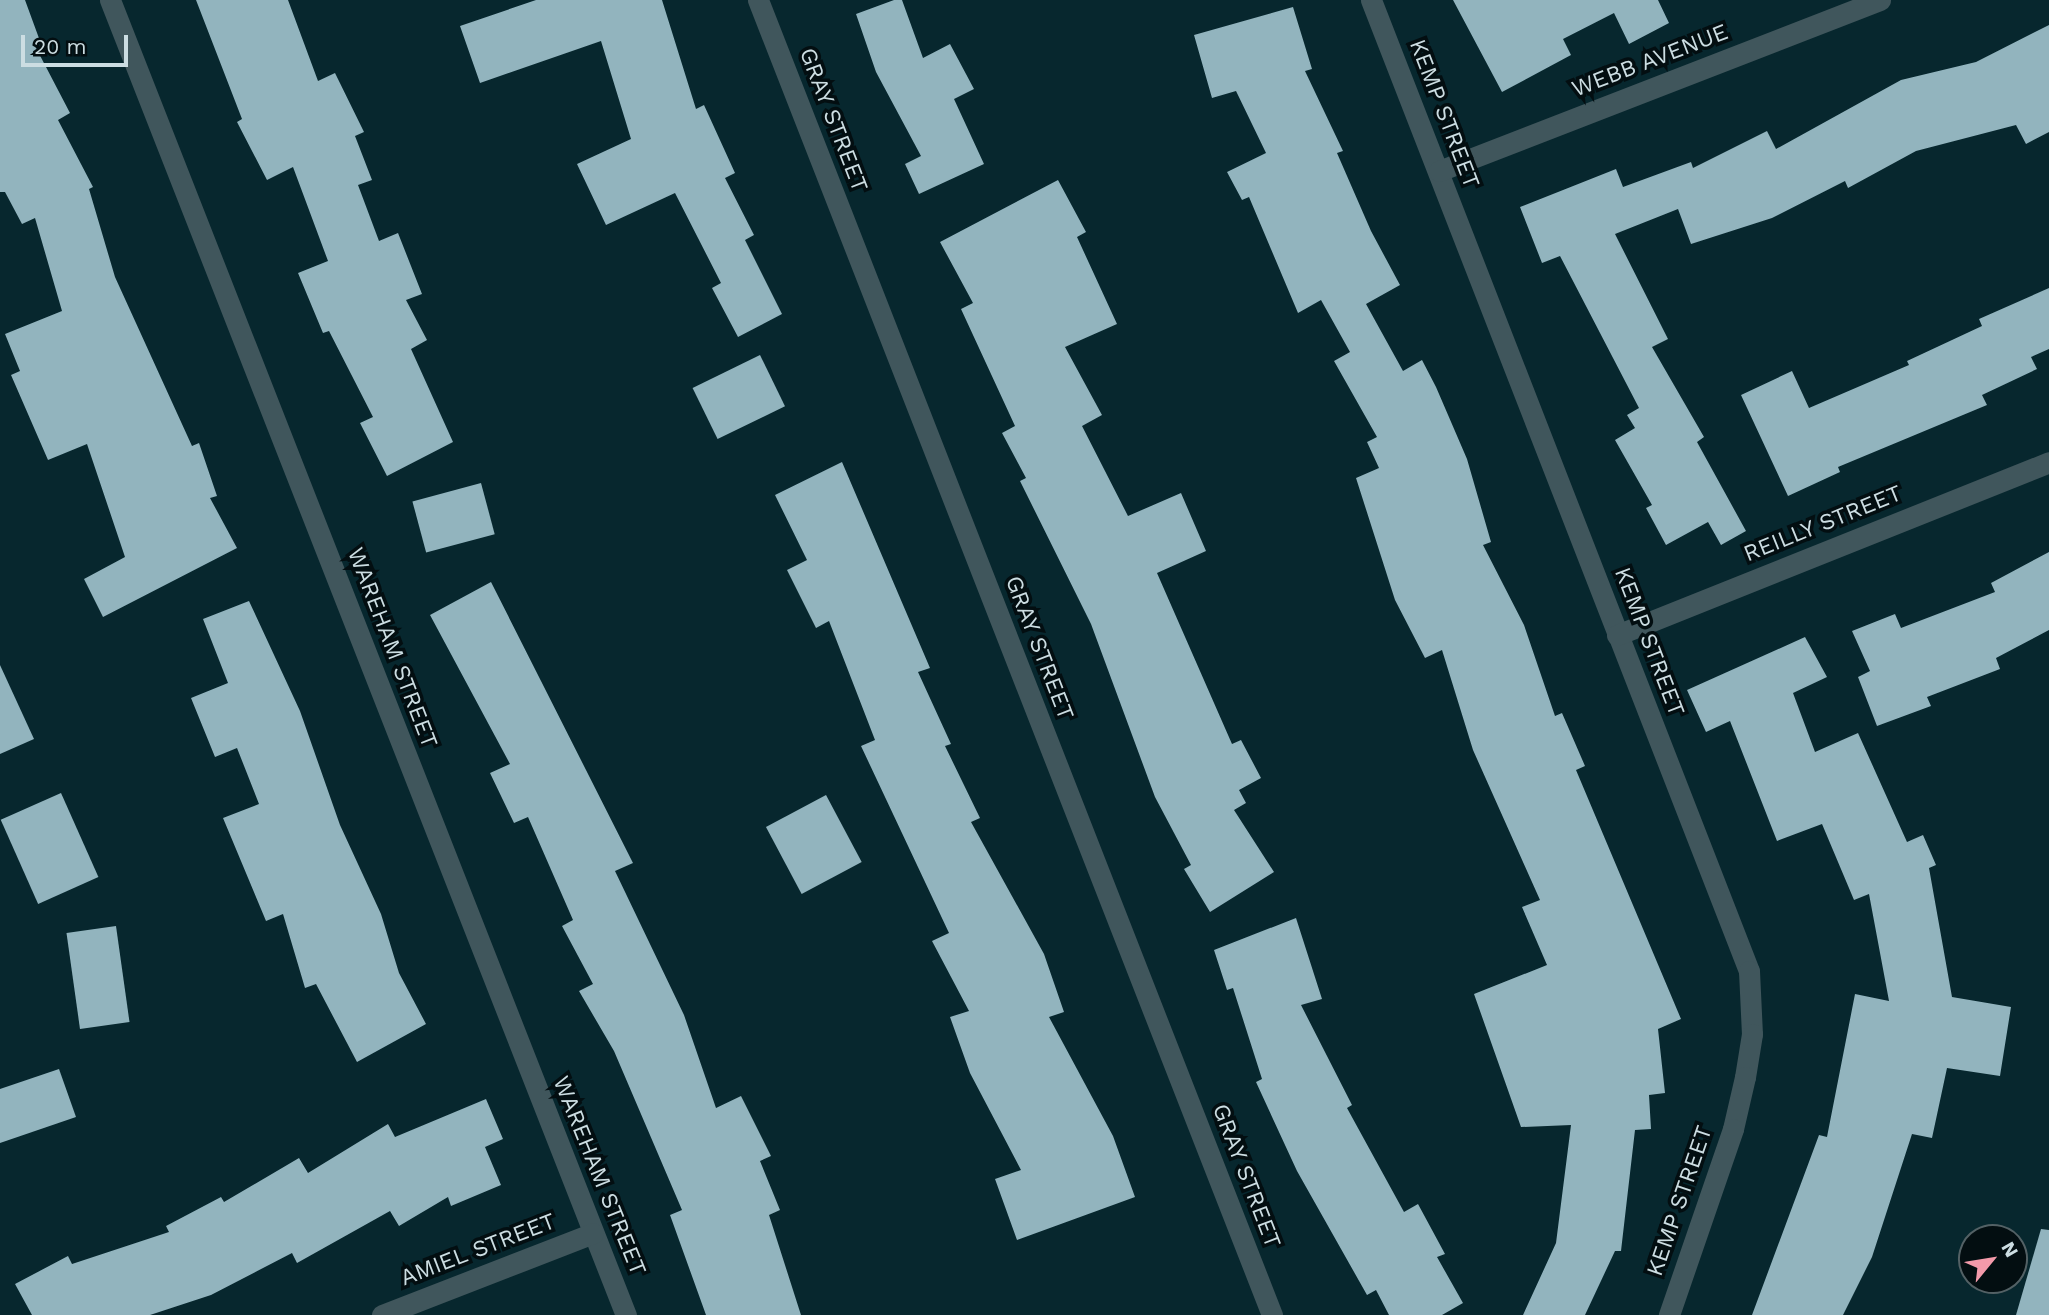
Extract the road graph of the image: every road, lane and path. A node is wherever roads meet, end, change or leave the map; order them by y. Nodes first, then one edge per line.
1 (110, 0) edge
2 (758, 0) edge
3 (1371, 0) edge
4 (1880, 0) edge
5 (1439, 172) junction
6 (2049, 462) edge
7 (1617, 635) junction
8 (593, 1234) junction
9 (382, 1315) edge
10 (626, 1315) edge
11 (1272, 1315) edge
12 (1669, 1315) edge

1 - 8 street, WAREHAM STREET
2 - 11 street, GRAY STREET
3 - 5 street, KEMP STREET
4 - 5 street, WEBB AVENUE
5 - 7 street, KEMP STREET
6 - 7 street, REILLY STREET
7 - 12 street, KEMP STREET
8 - 9 street, AMIEL STREET
8 - 10 street, WAREHAM STREET

